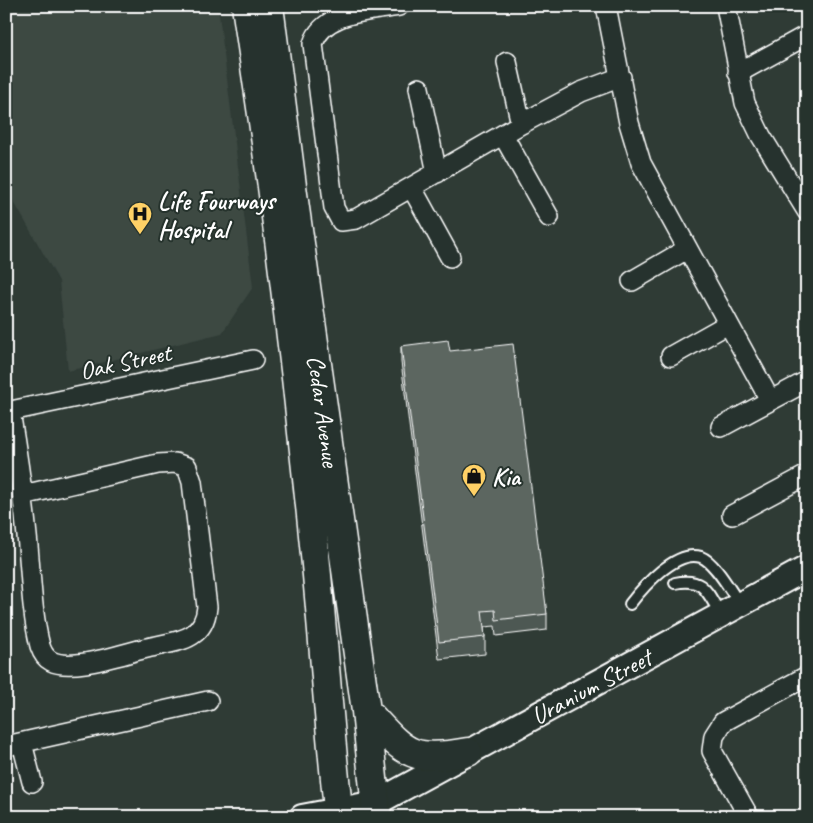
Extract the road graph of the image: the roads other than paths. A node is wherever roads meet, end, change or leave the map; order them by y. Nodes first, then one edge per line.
1 (246, 6) edge
2 (269, 6) edge
3 (399, 6) edge
4 (606, 6) edge
5 (726, 6) edge
6 (807, 35) edge
7 (507, 62) dead end
8 (738, 73) junction
9 (621, 77) junction
10 (419, 88) dead end
11 (521, 124) junction
12 (503, 135) junction
13 (437, 173) junction
14 (801, 186) edge
15 (412, 188) junction
16 (807, 211) edge
17 (549, 216) dead end
18 (687, 249) junction
19 (450, 257) dead end
20 (632, 281) dead end
21 (728, 324) junction
22 (671, 356) dead end
23 (253, 360) dead end
24 (807, 381) edge
25 (770, 400) junction
26 (8, 412) edge
27 (721, 427) dead end
28 (807, 475) edge
29 (23, 495) junction
30 (732, 515) dead end
31 (807, 568) edge
32 (675, 583) dead end
33 (630, 604) dead end
34 (731, 610) junction
35 (807, 676) edge
36 (208, 701) dead end
37 (366, 711) junction
38 (14, 744) edge
39 (468, 752) junction
40 (32, 782) dead end
41 (376, 810) edge
42 (339, 814) edge
43 (302, 817) edge
44 (749, 817) edge

1 - 42 main road, Cedar Avenue
2 - 37 main road, Cedar Avenue
3 - 15 street
4 - 9 street
5 - 8 street
6 - 8 street
7 - 11 street
8 - 14 street
9 - 11 street
9 - 18 street
10 - 13 street
11 - 12 street
12 - 13 street
12 - 17 street
13 - 15 street
14 - 16 street
15 - 19 street
18 - 20 street
18 - 21 street
21 - 22 street
21 - 25 street
23 - 26 street, Oak Street
24 - 25 street
25 - 27 street
26 - 29 street
28 - 30 street
29 - 29 street
31 - 34 street, Uranium Street
32 - 34 lane
33 - 34 lane
34 - 39 street, Uranium Street
35 - 44 street
36 - 38 street
37 - 39 main road
37 - 41 main road, Cedar Avenue
38 - 40 street
39 - 41 street, Uranium Street
41 - 42 street, Uranium Street
42 - 43 street, Uranium Street

